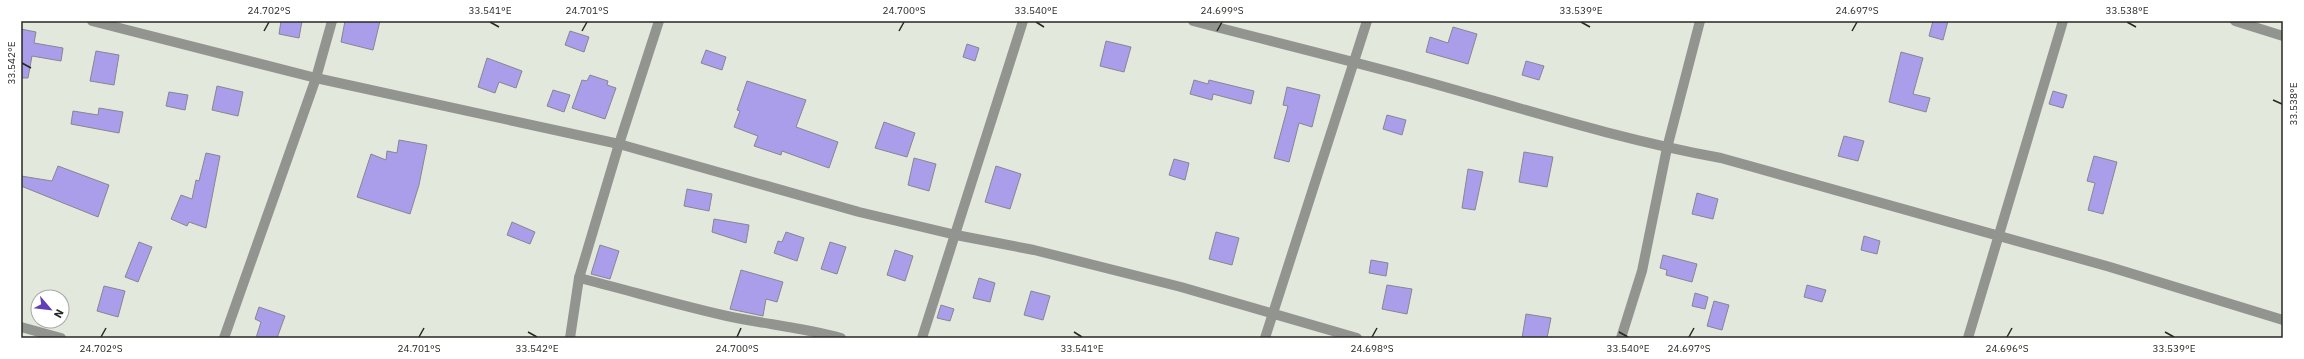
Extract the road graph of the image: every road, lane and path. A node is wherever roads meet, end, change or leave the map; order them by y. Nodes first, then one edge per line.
1 (92, 21) edge
2 (332, 21) edge
3 (659, 21) edge
4 (1023, 21) edge
5 (1193, 21) edge
6 (1367, 21) edge
7 (1700, 21) edge
8 (2063, 21) edge
9 (2235, 21) edge
10 (2283, 36) edge
11 (1354, 63) junction
12 (316, 78) junction
13 (619, 144) junction
14 (1667, 148) junction
15 (956, 235) junction
16 (2000, 236) junction
17 (579, 278) junction
18 (1273, 312) junction
19 (2283, 320) edge
20 (21, 327) edge
21 (61, 338) edge
22 (224, 338) edge
23 (570, 338) edge
24 (841, 338) edge
25 (922, 338) edge
26 (1265, 338) edge
27 (1357, 338) edge
28 (1621, 338) edge
29 (1968, 338) edge

1 - 12 street
2 - 12 street
3 - 13 street
4 - 15 street
5 - 11 street
6 - 11 street
7 - 14 street
8 - 16 street
9 - 10 street
11 - 14 street
11 - 18 street
12 - 13 street
12 - 22 street
13 - 15 street
13 - 17 street
14 - 16 street
14 - 28 street
15 - 18 street
15 - 25 street
16 - 19 street
16 - 29 street
17 - 23 street
17 - 24 street
18 - 26 street
18 - 27 street
20 - 21 street

